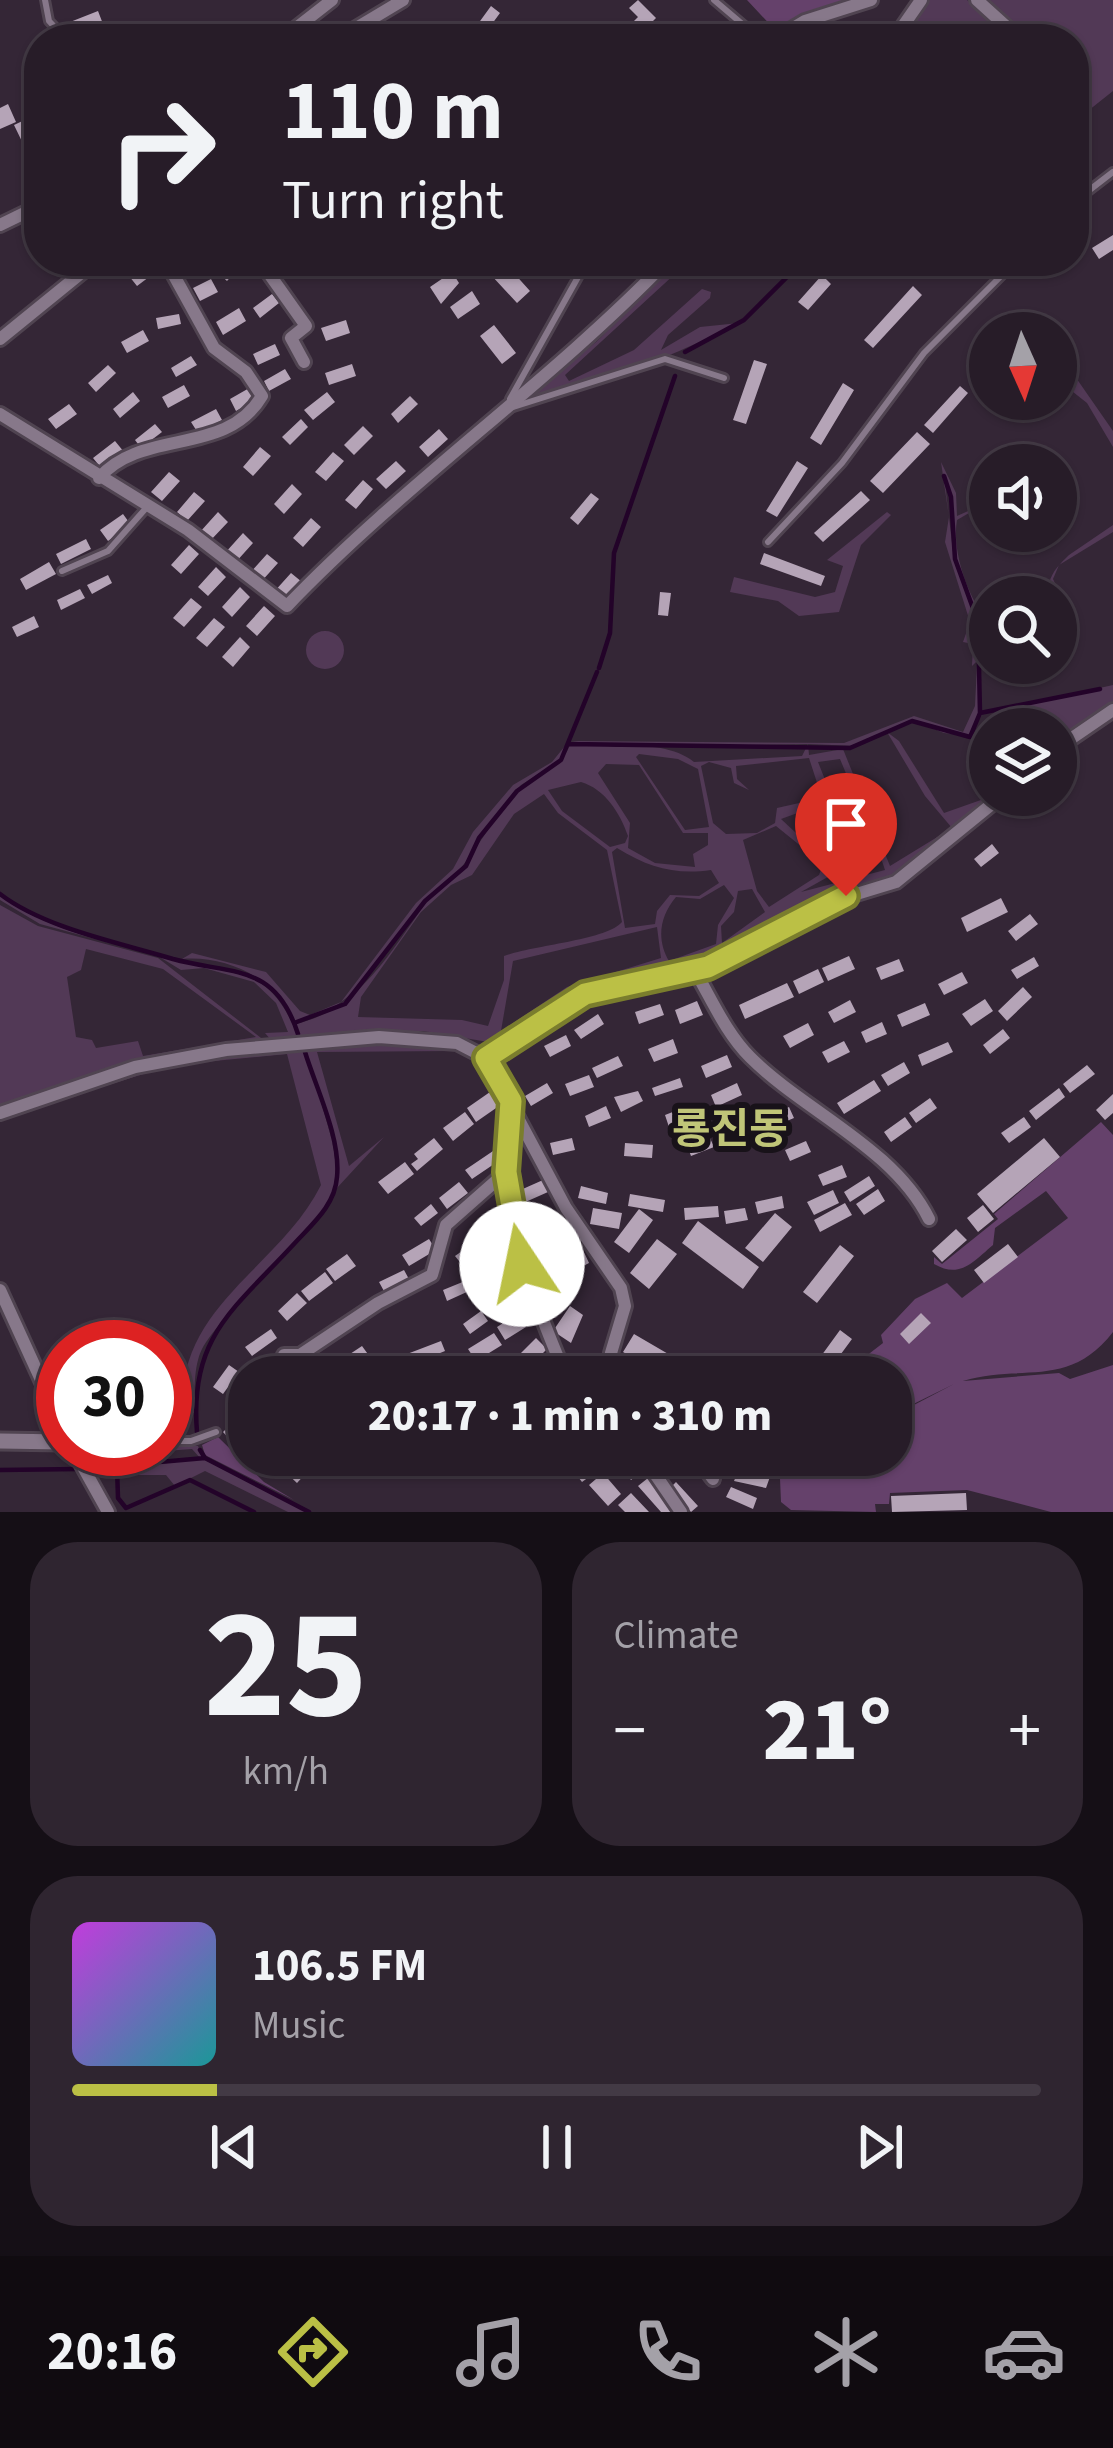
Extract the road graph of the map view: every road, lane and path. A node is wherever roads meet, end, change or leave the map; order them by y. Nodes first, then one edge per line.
1 (332, 0) edge
2 (403, 0) edge
3 (714, 0) edge
4 (871, 0) edge
5 (977, 0) edge
6 (301, 24) edge
7 (363, 24) edge
8 (742, 24) edge
9 (800, 24) edge
10 (1003, 24) edge
11 (1113, 172) edge
12 (1089, 190) edge
13 (78, 276) edge
14 (174, 276) edge
15 (271, 276) edge
16 (579, 276) edge
17 (651, 276) edge
18 (1001, 276) edge
19 (0, 339) edge
20 (304, 362) dead end
21 (724, 378) dead end
22 (507, 408) junction
23 (0, 414) edge
24 (99, 478) junction
25 (147, 507) junction
26 (768, 542) dead end
27 (62, 571) dead end
28 (1113, 710) edge
29 (1077, 734) edge
30 (977, 816) edge
31 (695, 970) junction
32 (486, 1058) junction
33 (511, 1101) junction
34 (0, 1113) edge
35 (506, 1172) junction
36 (929, 1219) dead end
37 (0, 1290) edge
38 (284, 1355) dead end
39 (557, 1356) edge
40 (612, 1356) edge
41 (36, 1369) edge
42 (216, 1432) dead end
43 (0, 1441) edge
44 (192, 1441) edge
45 (36, 1442) edge
46 (89, 1476) edge
47 (656, 1476) edge
48 (711, 1476) edge
49 (713, 1479) dead end
50 (108, 1512) edge
51 (681, 1512) edge

1 - 6 street
2 - 7 street
3 - 8 lane
4 - 9 street
5 - 10 street
11 - 12 lane
13 - 19 street
14 - 24 street
15 - 20 street
16 - 22 lane
17 - 22 street
18 - 26 lane
21 - 22 lane
22 - 25 street
23 - 24 street
24 - 25 street
25 - 27 lane
28 - 29 street
30 - 31 street
31 - 32 street
31 - 36 street
32 - 33 street
32 - 34 street
33 - 35 street
33 - 40 street
35 - 38 street
35 - 39 street
37 - 41 street
42 - 44 lane
43 - 45 street
46 - 50 street
47 - 51 street
48 - 49 street

